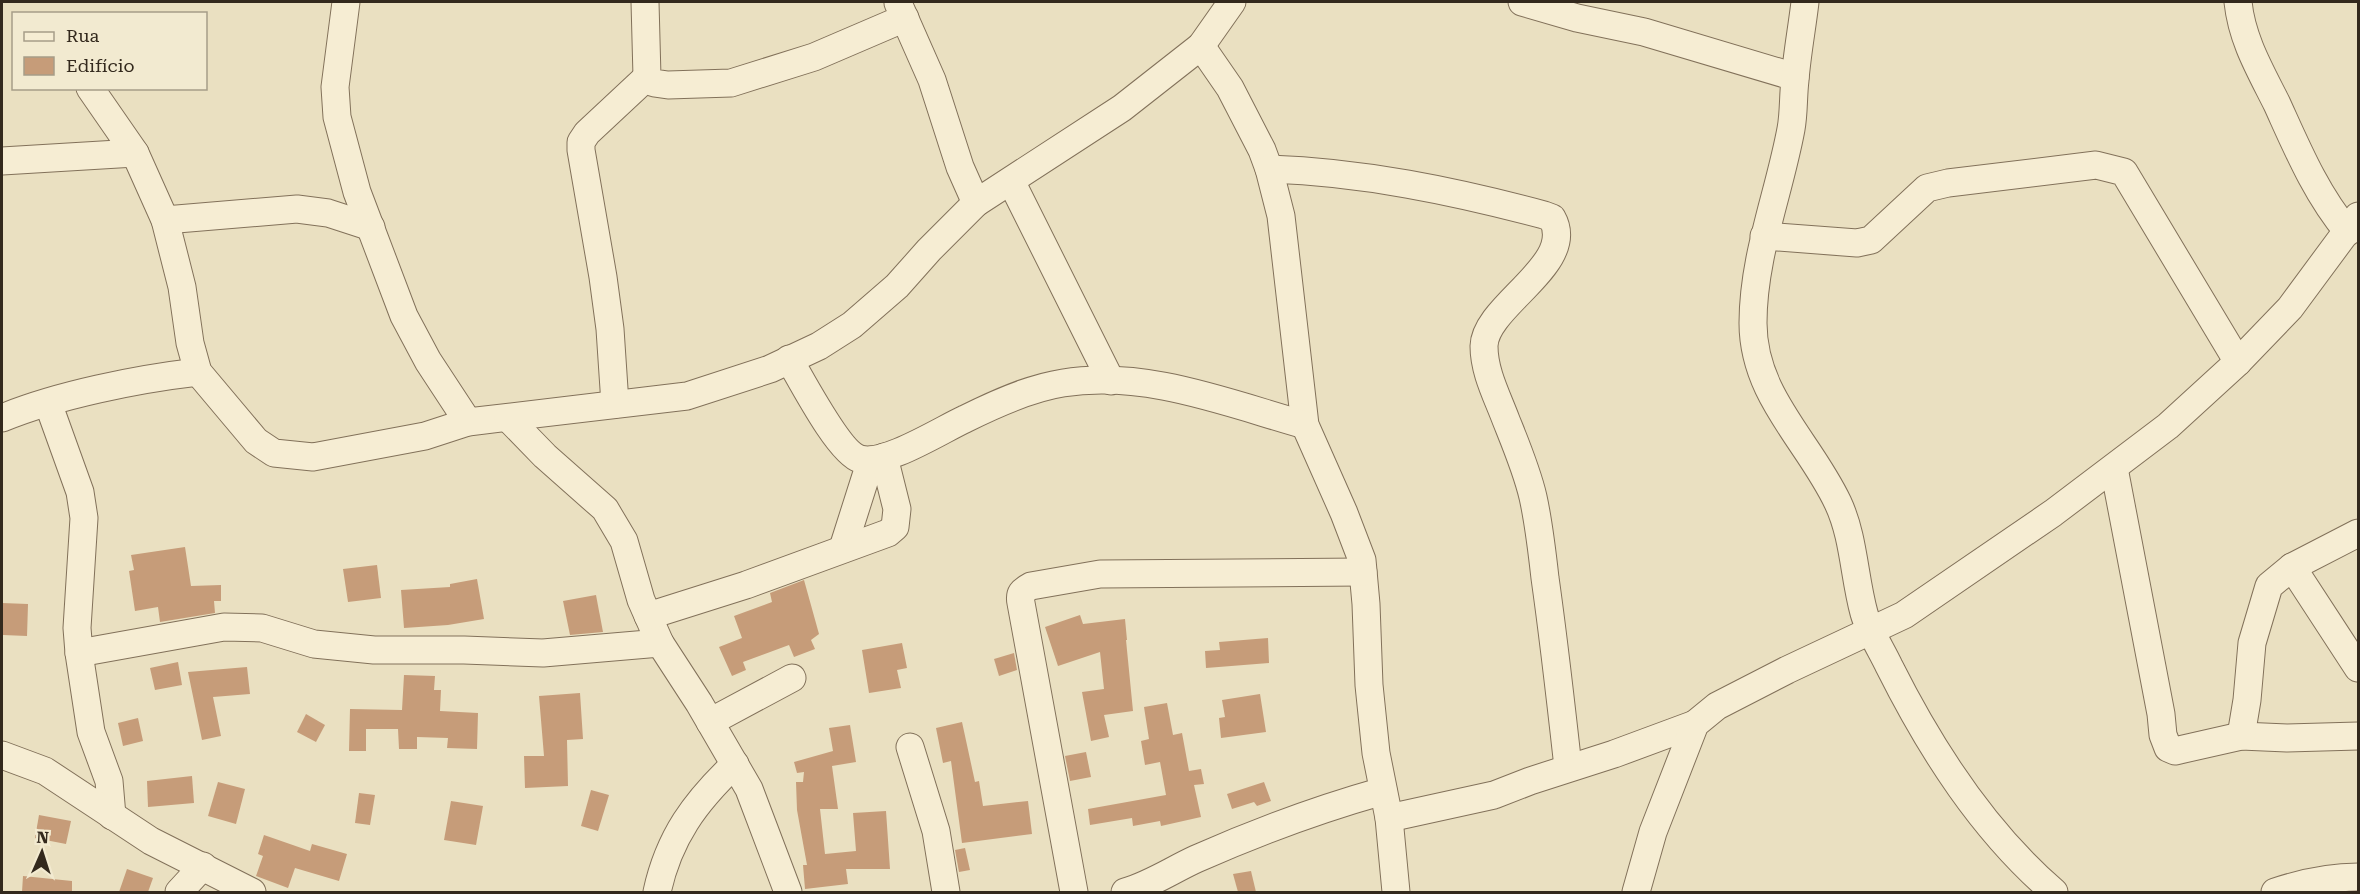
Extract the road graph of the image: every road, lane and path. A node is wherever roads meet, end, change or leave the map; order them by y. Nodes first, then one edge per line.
1 (346, 2) edge
2 (645, 2) edge
3 (1232, 2) edge
4 (1522, 2) edge
5 (1804, 2) edge
6 (2238, 2) edge
7 (901, 10) edge
8 (1201, 46) junction
9 (1795, 77) junction
10 (647, 78) junction
11 (91, 90) edge
12 (135, 153) junction
13 (2, 161) edge
14 (1269, 169) junction
15 (1011, 181) junction
16 (976, 203) junction
17 (165, 220) junction
18 (2353, 224) edge
19 (371, 227) junction
20 (1764, 236) junction
21 (789, 359) junction
22 (2238, 362) junction
23 (198, 372) junction
24 (1111, 381) junction
25 (48, 403) junction
26 (615, 404) junction
27 (2, 418) edge
28 (508, 418) junction
29 (468, 422) junction
30 (1305, 425) junction
31 (878, 458) junction
32 (2114, 468) junction
33 (2358, 533) edge
34 (843, 548) junction
35 (2292, 567) junction
36 (1364, 572) junction
37 (648, 616) junction
38 (1872, 631) junction
39 (660, 644) junction
40 (79, 653) junction
41 (2358, 668) edge
42 (792, 678) dead end
43 (710, 722) junction
44 (1695, 724) junction
45 (2241, 736) junction
46 (2358, 736) edge
47 (910, 747) dead end
48 (2, 755) edge
49 (735, 764) junction
50 (1568, 767) junction
51 (1383, 791) junction
52 (112, 816) junction
53 (1389, 818) junction
54 (203, 866) junction
55 (2358, 877) edge
56 (179, 892) edge
57 (252, 892) edge
58 (657, 892) edge
59 (788, 892) edge
60 (946, 892) edge
61 (1074, 892) edge
62 (1125, 892) edge
63 (1396, 892) edge
64 (1636, 892) edge
65 (2054, 892) edge
66 (2275, 892) edge

1 - 19 street
2 - 10 street
3 - 8 street
4 - 9 street
5 - 9 street
6 - 18 street
7 - 10 street
7 - 16 street
8 - 14 street
8 - 15 street
9 - 20 street
10 - 26 street
11 - 12 street
12 - 13 street
12 - 17 street
14 - 30 street
14 - 50 street
15 - 16 street
15 - 24 street
16 - 21 street
17 - 19 street
17 - 23 street
18 - 22 street
19 - 29 street
20 - 22 street
20 - 38 street
21 - 26 street
21 - 31 street
22 - 32 street
23 - 25 street
23 - 29 street
24 - 30 street
24 - 31 street
25 - 27 street
25 - 40 street
26 - 28 street
28 - 29 street
28 - 37 street
30 - 36 street
31 - 34 street
31 - 34 street
32 - 38 street
32 - 45 street
33 - 35 street
34 - 37 street
35 - 41 street
35 - 45 street
36 - 51 street
36 - 61 street
37 - 39 street
38 - 44 street
38 - 65 street
39 - 40 street
39 - 43 street
40 - 52 street
42 - 43 street
43 - 49 street
44 - 50 street
44 - 64 street
45 - 46 street
47 - 60 street
48 - 52 street
49 - 58 street
49 - 59 street
50 - 53 street
51 - 53 street
51 - 62 street
52 - 54 street
53 - 63 street
54 - 56 street
54 - 57 street
55 - 66 street

